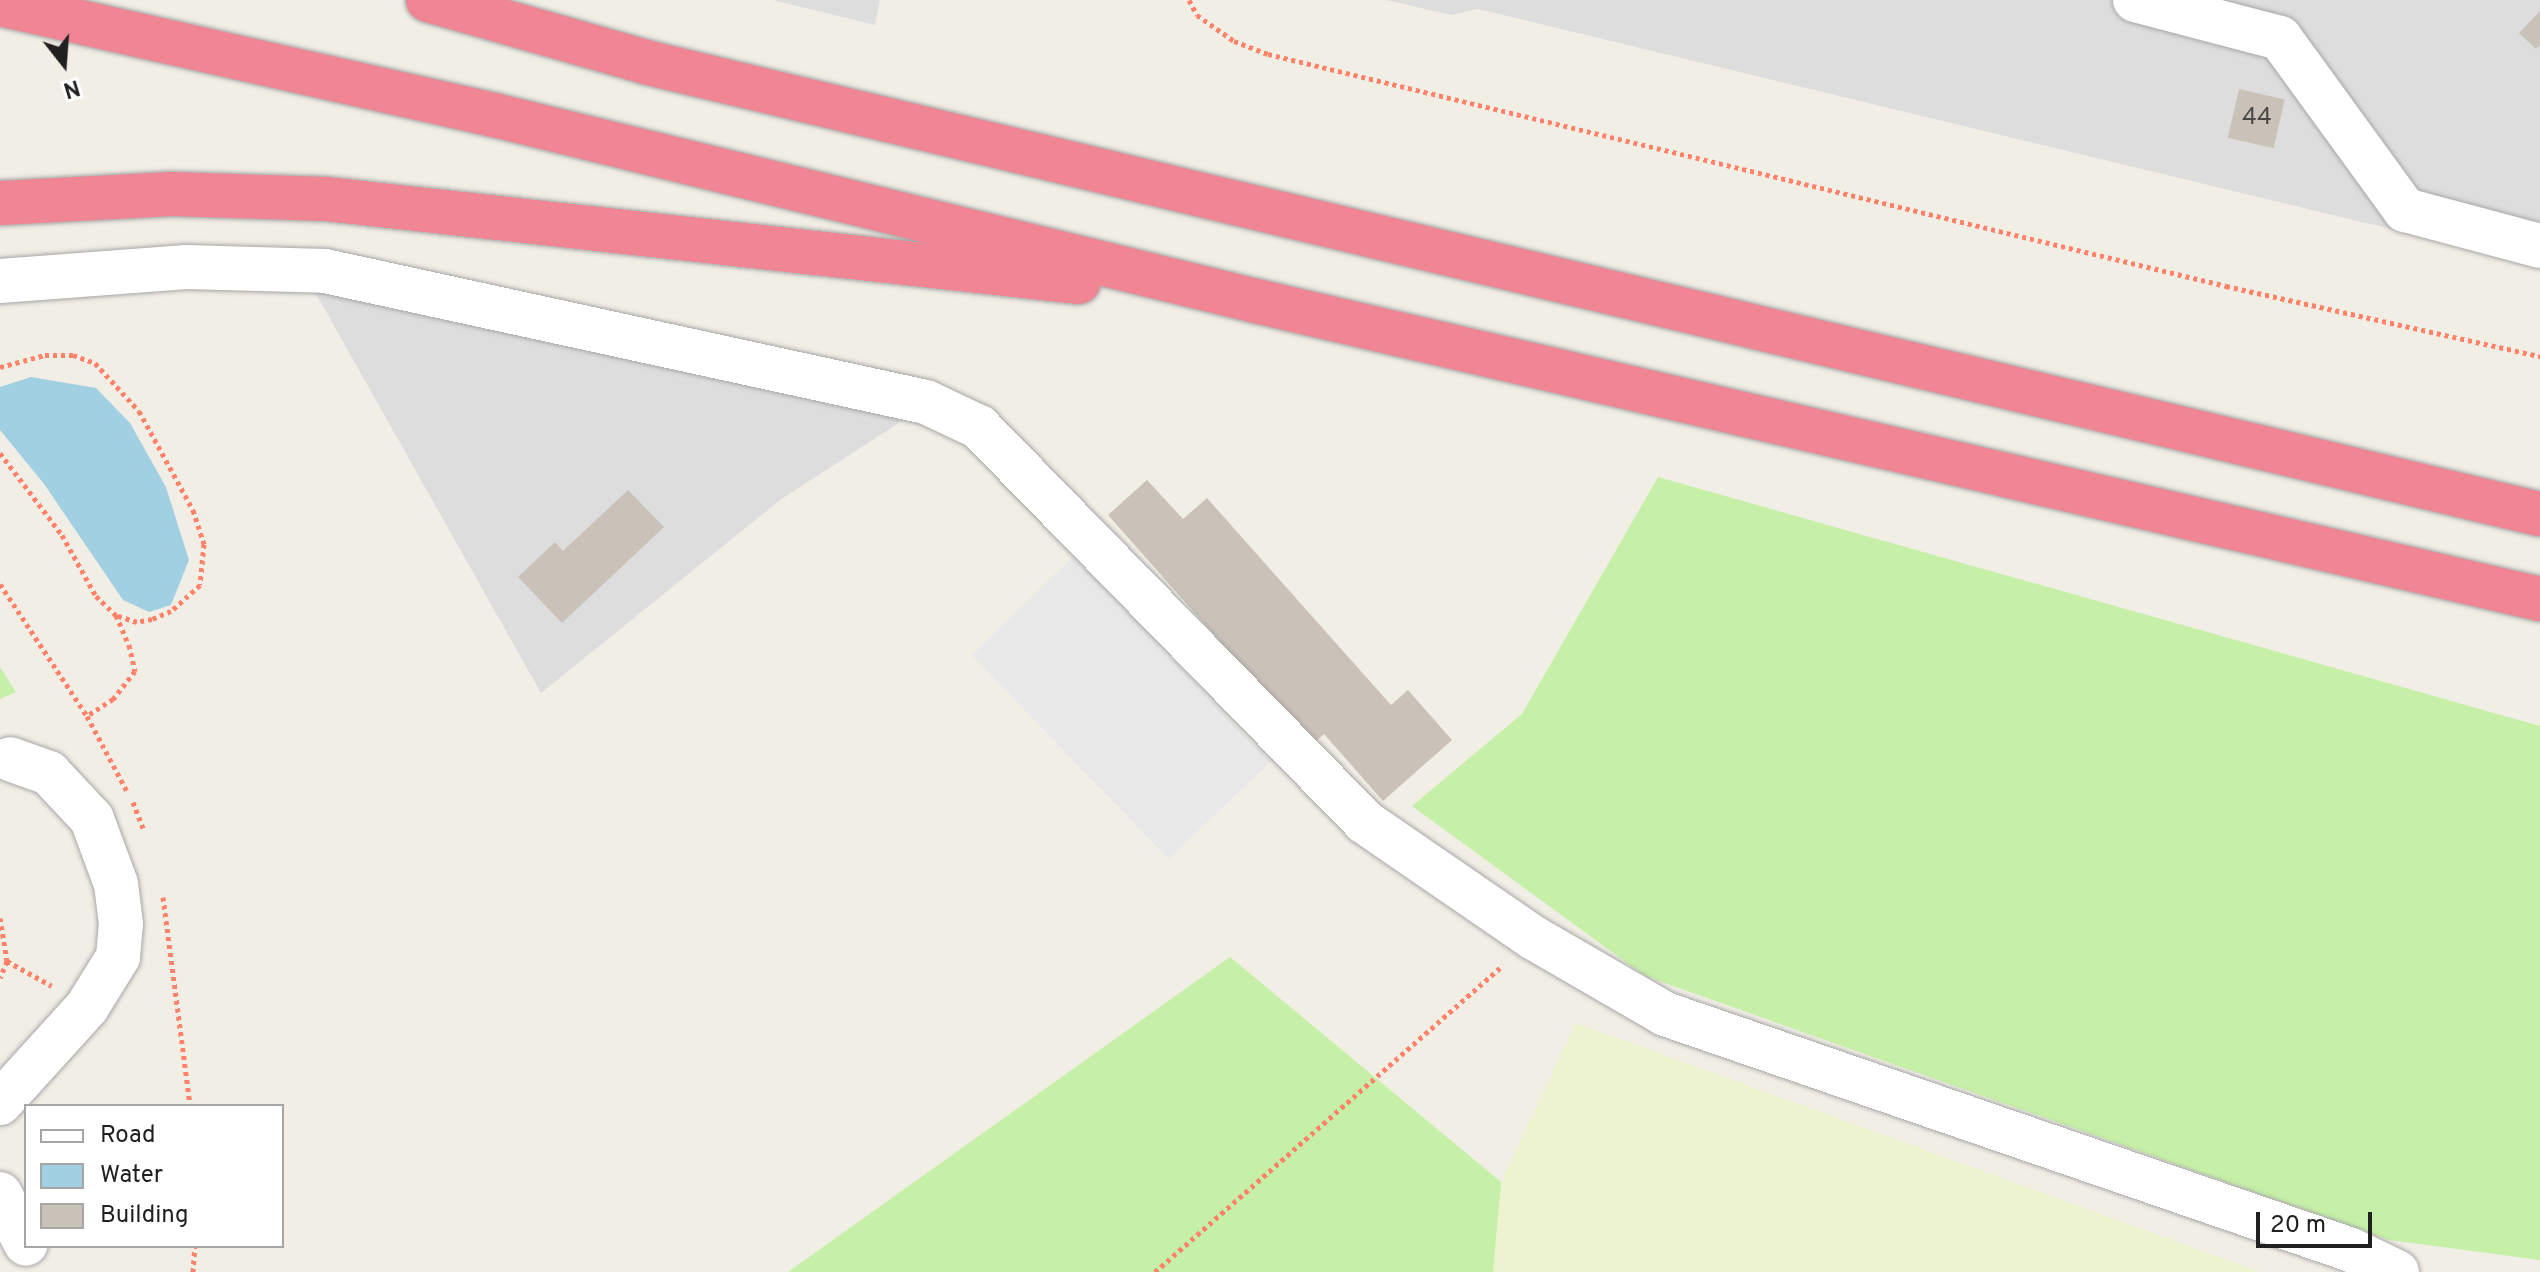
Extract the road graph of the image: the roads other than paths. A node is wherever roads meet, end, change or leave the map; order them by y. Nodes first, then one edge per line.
1 (428, 0) edge
2 (2135, 0) edge
3 (0, 4) edge
4 (2240, 11) edge
5 (0, 203) edge
6 (2540, 246) edge
7 (0, 281) edge
8 (1256, 301) junction
9 (2540, 514) edge
10 (2540, 599) edge
11 (10, 759) dead end
12 (0, 1103) edge
13 (0, 1194) edge
14 (24, 1239) edge
15 (29, 1248) edge
16 (44, 1272) edge
17 (2397, 1272) edge

1 - 9 highway
2 - 4 street
3 - 8 highway
4 - 6 street
5 - 8 highway
7 - 17 street
8 - 10 highway
11 - 12 street
13 - 14 street
15 - 16 street

